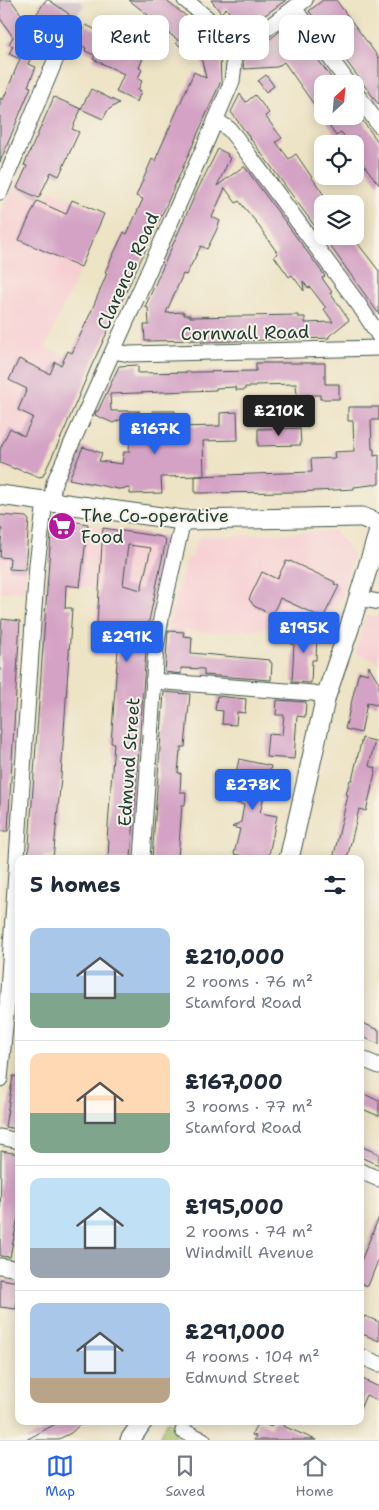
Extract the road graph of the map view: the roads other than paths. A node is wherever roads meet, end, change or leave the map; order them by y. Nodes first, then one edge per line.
1 (185, 0) edge
2 (300, 4) edge
3 (205, 15) edge
4 (269, 27) edge
5 (55, 60) edge
6 (233, 60) edge
7 (343, 75) edge
8 (364, 104) edge
9 (216, 120) junction
10 (379, 125) edge
11 (0, 192) edge
12 (379, 336) edge
13 (379, 348) edge
14 (113, 352) junction
15 (0, 495) edge
16 (48, 502) junction
17 (183, 520) junction
18 (379, 524) edge
19 (379, 531) edge
20 (358, 598) junction
21 (379, 602) edge
22 (153, 681) junction
23 (326, 696) junction
24 (19, 855) edge
25 (142, 855) edge
26 (290, 855) edge
27 (15, 911) edge
28 (9, 1005) edge
29 (364, 1060) edge
30 (379, 1066) edge
31 (0, 1079) edge
32 (0, 1137) edge
33 (15, 1139) edge
34 (364, 1173) edge
35 (379, 1179) edge
36 (0, 1266) edge
37 (15, 1268) edge
38 (364, 1358) edge
39 (379, 1364) edge
40 (140, 1425) edge
41 (183, 1431) edge
42 (130, 1440) edge
43 (203, 1440) edge

1 - 3 street
2 - 4 street
2 - 7 street
5 - 11 street
6 - 9 street, Clarence Road
8 - 10 street
9 - 12 street
9 - 14 street, Clarence Road
13 - 14 street, Cornwall Road
14 - 16 street, Clarence Road
15 - 16 main road
16 - 17 main road
16 - 24 street, Clarence Road
17 - 18 main road
17 - 22 street, Edmund Street
19 - 20 main road
20 - 21 street
20 - 23 main road
22 - 23 street
22 - 25 street, Edmund Street
23 - 26 main road
27 - 28 street, Clarence Road
28 - 31 street, Clarence Road
29 - 30 street
32 - 33 street
34 - 35 street
36 - 37 street
38 - 39 street
40 - 42 main road
41 - 43 street

